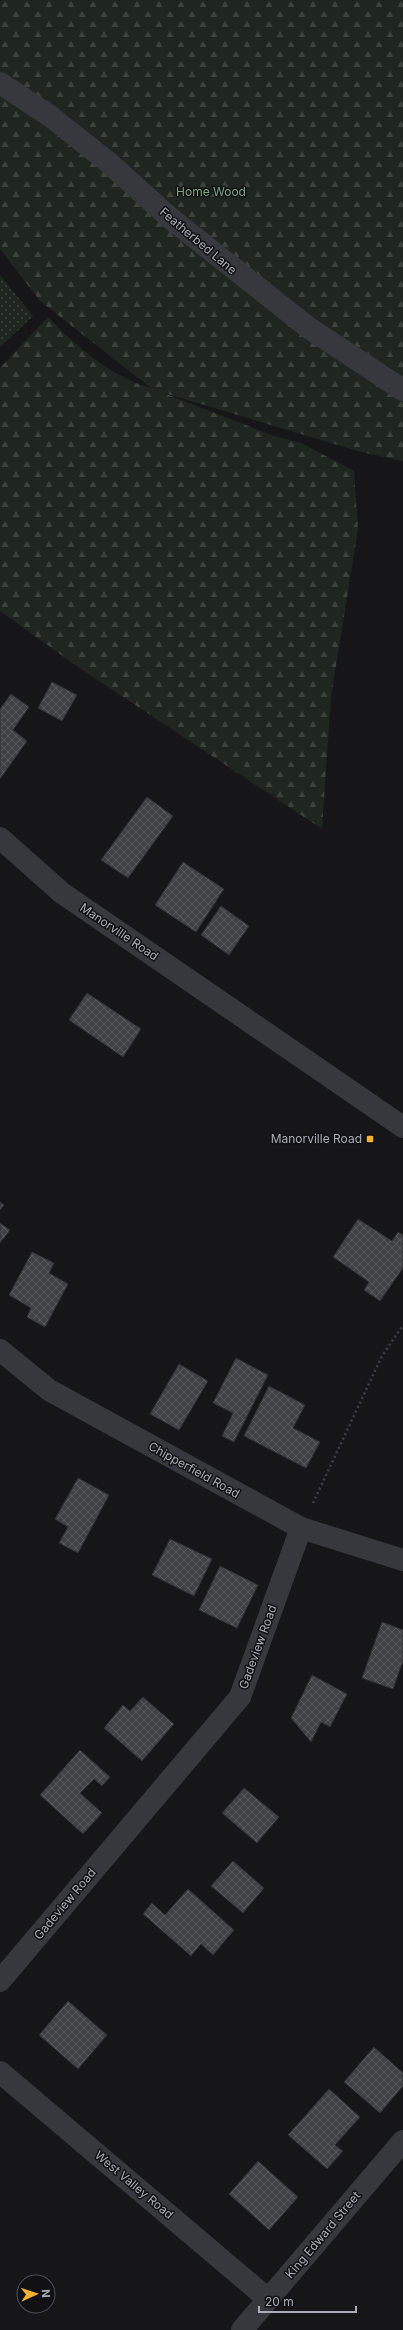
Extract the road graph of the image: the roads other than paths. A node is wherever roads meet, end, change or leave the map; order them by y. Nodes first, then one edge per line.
1 (0, 83) edge
2 (403, 390) edge
3 (0, 838) edge
4 (403, 1127) edge
5 (0, 1350) edge
6 (301, 1528) junction
7 (403, 1560) edge
8 (0, 1981) edge
9 (0, 2072) edge
10 (403, 2141) edge
11 (268, 2299) junction
12 (242, 2330) edge

1 - 2 street, Featherbed Lane
3 - 4 street, Manorville Road
5 - 6 street, Chipperfield Road
6 - 7 street, Chipperfield Road
6 - 8 street, Gadeview Road
9 - 11 street, West Valley Road
10 - 11 street, King Edward Street
11 - 12 street, King Edward Street

